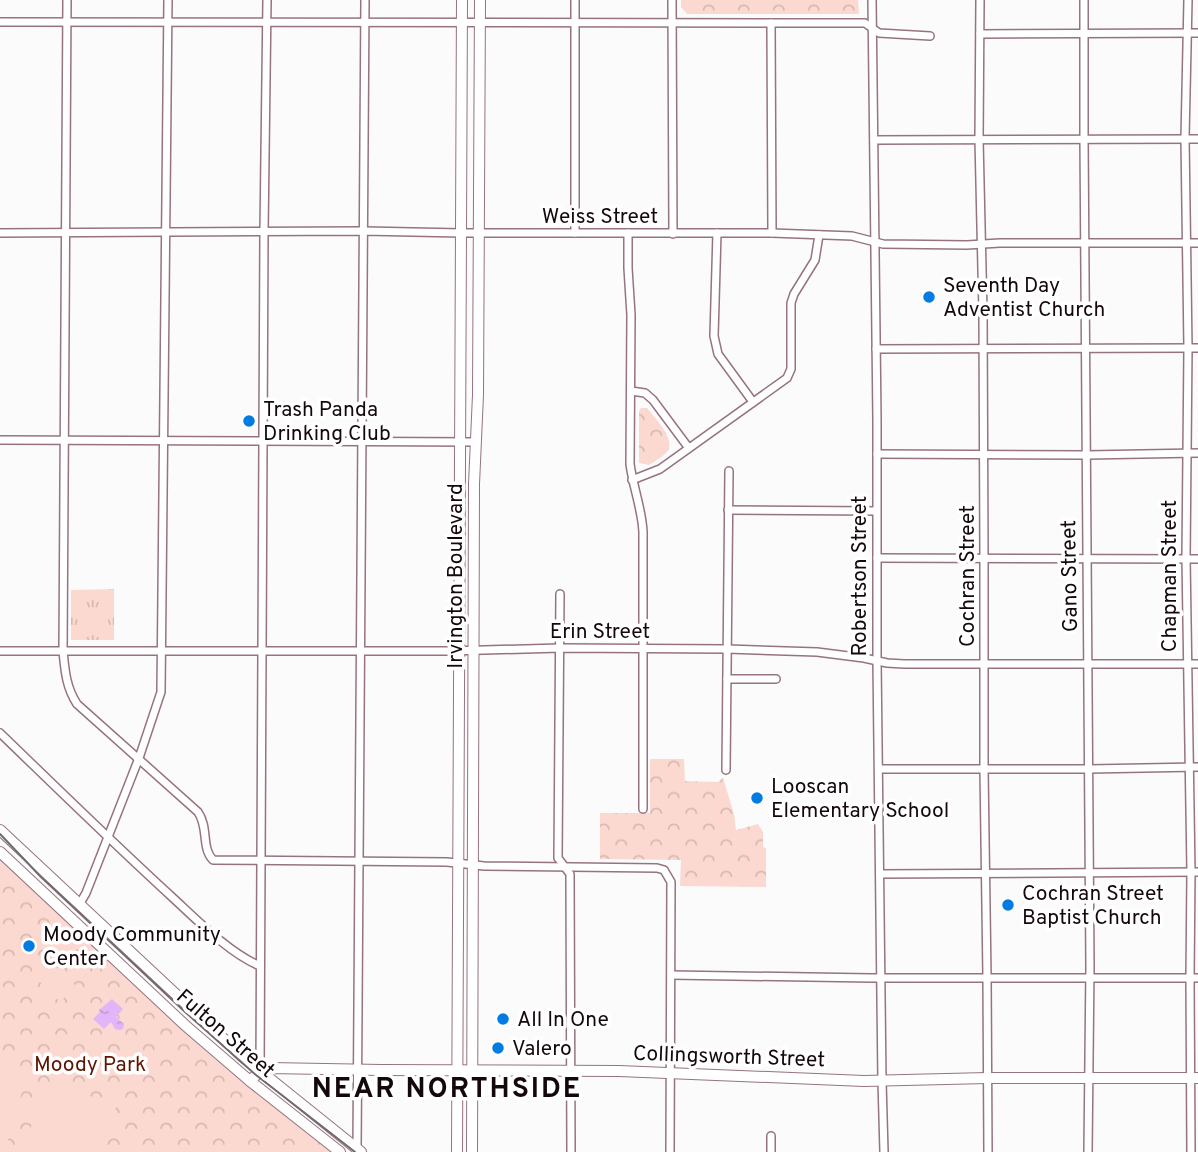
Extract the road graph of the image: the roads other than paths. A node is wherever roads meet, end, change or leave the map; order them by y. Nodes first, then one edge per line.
1 (67, 0) edge
2 (167, 0) edge
3 (267, 0) edge
4 (365, 0) edge
5 (461, 0) edge
6 (480, 0) edge
7 (575, 0) edge
8 (672, 0) edge
9 (872, 0) edge
10 (980, 0) edge
11 (1084, 0) edge
12 (1188, 0) edge
13 (0, 22) edge
14 (67, 22) junction
15 (167, 22) junction
16 (267, 22) junction
17 (461, 22) junction
18 (480, 22) junction
19 (575, 22) junction
20 (672, 22) junction
21 (365, 23) junction
22 (771, 23) junction
23 (872, 28) junction
24 (1084, 33) junction
25 (1189, 33) junction
26 (1198, 33) edge
27 (980, 34) junction
28 (930, 36) dead end
29 (461, 129) junction
30 (480, 130) junction
31 (1084, 138) junction
32 (1185, 138) junction
33 (979, 139) junction
34 (1198, 139) edge
35 (874, 140) junction
36 (66, 232) junction
37 (165, 232) junction
38 (264, 232) junction
39 (364, 232) junction
40 (0, 233) edge
41 (461, 233) junction
42 (479, 233) junction
43 (575, 233) junction
44 (628, 233) junction
45 (717, 233) junction
46 (772, 233) junction
47 (673, 234) junction
48 (818, 235) junction
49 (874, 241) junction
50 (1085, 243) junction
51 (1185, 243) junction
52 (1198, 243) edge
53 (982, 244) junction
54 (461, 329) junction
55 (478, 330) junction
56 (1188, 348) junction
57 (1198, 348) edge
58 (876, 349) junction
59 (983, 349) junction
60 (1086, 349) junction
61 (631, 391) junction
62 (753, 402) junction
63 (0, 440) edge
64 (65, 441) junction
65 (263, 441) junction
66 (162, 442) junction
67 (362, 442) junction
68 (459, 442) junction
69 (476, 442) junction
70 (688, 447) junction
71 (1188, 453) junction
72 (1198, 453) edge
73 (877, 454) junction
74 (984, 455) junction
75 (1087, 455) junction
76 (729, 471) dead end
77 (632, 480) junction
78 (728, 510) junction
79 (876, 511) junction
80 (458, 514) junction
81 (475, 514) junction
82 (877, 558) junction
83 (1186, 558) junction
84 (984, 559) junction
85 (1087, 559) junction
86 (1198, 559) edge
87 (560, 594) dead end
88 (560, 648) junction
89 (644, 648) junction
90 (727, 649) junction
91 (475, 650) junction
92 (0, 651) edge
93 (63, 651) junction
94 (162, 651) junction
95 (262, 651) junction
96 (361, 651) junction
97 (458, 651) junction
98 (877, 661) junction
99 (1186, 663) junction
100 (984, 664) junction
101 (1088, 664) junction
102 (1198, 664) edge
103 (727, 679) junction
104 (776, 679) dead end
105 (0, 733) edge
106 (473, 756) junction
107 (457, 757) junction
108 (139, 758) junction
109 (1194, 767) edge
110 (879, 769) junction
111 (984, 769) junction
112 (1088, 769) junction
113 (726, 771) dead end
114 (643, 809) dead end
115 (0, 830) edge
116 (108, 839) junction
117 (0, 852) edge
118 (262, 861) junction
119 (360, 861) junction
120 (457, 863) junction
121 (473, 864) junction
122 (564, 867) junction
123 (1194, 872) edge
124 (985, 873) junction
125 (1088, 873) junction
126 (880, 874) junction
127 (79, 905) junction
128 (260, 966) junction
129 (671, 975) junction
130 (987, 977) junction
131 (1090, 977) junction
132 (880, 978) junction
133 (1194, 978) edge
134 (457, 986) junction
135 (473, 986) junction
136 (358, 1070) junction
137 (457, 1070) junction
138 (472, 1070) junction
139 (571, 1070) junction
140 (260, 1071) junction
141 (670, 1072) junction
142 (1194, 1078) edge
143 (988, 1079) junction
144 (1089, 1079) junction
145 (250, 1081) junction
146 (882, 1081) junction
147 (771, 1136) dead end
148 (359, 1150) edge
149 (340, 1152) edge
150 (457, 1152) edge
151 (472, 1152) edge
152 (571, 1152) edge
153 (670, 1152) edge
154 (771, 1152) edge
155 (884, 1152) edge
156 (988, 1152) edge
157 (1088, 1152) edge
158 (1191, 1152) edge

1 - 14 street
2 - 15 street
3 - 16 street
4 - 21 street
5 - 17 main road, Irvington Boulevard
6 - 18 main road, Irvington Boulevard
7 - 19 street
8 - 20 street
9 - 23 street, Robertson Street
10 - 27 street, Cochran Street
11 - 24 street, Gano Street
12 - 25 street, Chapman Street
13 - 14 street
14 - 15 street
14 - 36 street
15 - 16 street
15 - 37 street
16 - 21 street
16 - 38 street
17 - 18 street
17 - 21 street
17 - 29 main road, Irvington Boulevard
18 - 19 street
18 - 30 main road, Irvington Boulevard
19 - 20 street
19 - 43 street
20 - 22 street
20 - 47 street
21 - 39 street
22 - 23 street
22 - 46 street
23 - 28 street
23 - 35 street, Robertson Street
24 - 25 street
24 - 27 street
24 - 31 street, Gano Street
25 - 26 street
25 - 32 street, Chapman Street
27 - 33 street, Cochran Street
29 - 30 main road
29 - 41 main road, Irvington Boulevard
30 - 42 main road, Irvington Boulevard
31 - 32 street
31 - 33 street
31 - 50 street, Gano Street
32 - 34 street
32 - 51 street, Chapman Street
33 - 35 street
33 - 53 street, Cochran Street
35 - 49 street, Robertson Street
36 - 37 street, Weiss Street
36 - 40 street, Weiss Street
36 - 64 street
37 - 38 street, Weiss Street
37 - 66 street
38 - 39 street, Weiss Street
38 - 65 street
39 - 41 street, Weiss Street
39 - 67 street
41 - 42 street, Weiss Street
41 - 54 main road, Irvington Boulevard
42 - 43 street, Weiss Street
42 - 55 main road, Irvington Boulevard
43 - 44 street, Weiss Street
44 - 47 street, Weiss Street
44 - 61 street
45 - 46 street, Weiss Street
45 - 47 street, Weiss Street
45 - 62 street
46 - 48 street, Weiss Street
48 - 49 street, Weiss Street
48 - 62 street
49 - 53 street, Weiss Street
49 - 58 street, Robertson Street
50 - 51 street, Weiss Street
50 - 53 street, Weiss Street
50 - 60 street, Gano Street
51 - 52 street, Weiss Street
51 - 56 street, Chapman Street
53 - 59 street, Cochran Street
54 - 55 main road
54 - 68 main road, Irvington Boulevard
55 - 69 main road, Irvington Boulevard
56 - 57 street
56 - 60 street
56 - 71 street, Chapman Street
58 - 59 street
58 - 73 street, Robertson Street
59 - 60 street
59 - 74 street, Cochran Street
60 - 75 street, Gano Street
61 - 70 street
61 - 77 street
62 - 70 street
63 - 64 street
64 - 66 street
64 - 93 street
65 - 66 street
65 - 67 street
65 - 95 street
66 - 94 street
67 - 68 street
67 - 96 street
68 - 69 street
68 - 80 main road, Irvington Boulevard
69 - 81 main road, Irvington Boulevard
70 - 77 street
71 - 72 street
71 - 75 street
71 - 83 street, Chapman Street
73 - 74 street
73 - 79 street, Robertson Street
74 - 75 street
74 - 84 street, Cochran Street
75 - 85 street, Gano Street
76 - 78 street
77 - 89 street
78 - 79 street
78 - 90 street
79 - 82 street, Robertson Street
80 - 81 main road
80 - 97 main road, Irvington Boulevard
81 - 91 main road, Irvington Boulevard
82 - 84 street
82 - 98 street, Robertson Street
83 - 85 street
83 - 86 street
83 - 99 street, Chapman Street
84 - 85 street
84 - 100 street, Cochran Street
85 - 101 street, Gano Street
87 - 88 street
88 - 89 street, Erin Street
88 - 91 street, Erin Street
88 - 122 street
89 - 90 street, Erin Street
89 - 114 street
90 - 98 street, Erin Street
90 - 103 street
91 - 97 street, Erin Street
91 - 106 main road, Irvington Boulevard
92 - 93 street, Erin Street
93 - 94 street, Erin Street
93 - 108 street
94 - 95 street, Erin Street
94 - 108 street
95 - 96 street, Erin Street
95 - 118 street
96 - 97 street, Erin Street
96 - 119 street
97 - 107 main road, Irvington Boulevard
98 - 100 street, Erin Street
98 - 110 street, Robertson Street
99 - 101 street, Erin Street
99 - 102 street, Erin Street
99 - 109 street, Chapman Street
100 - 101 street, Erin Street
100 - 111 street, Cochran Street
101 - 112 street, Gano Street
103 - 104 street
103 - 113 street
105 - 116 street
106 - 107 main road
106 - 121 main road, Irvington Boulevard
107 - 120 main road, Irvington Boulevard
108 - 116 street
108 - 118 street
109 - 112 street
109 - 123 street, Chapman Street
110 - 111 street
110 - 126 street, Robertson Street
111 - 112 street
111 - 124 street, Cochran Street
112 - 125 street, Gano Street
115 - 127 main road, Fulton Street
116 - 127 street
116 - 128 street
117 - 145 main road, Fulton Street
118 - 119 street
118 - 128 street
119 - 120 street
119 - 136 street
120 - 121 street
120 - 134 main road, Irvington Boulevard
121 - 122 street
121 - 135 main road, Irvington Boulevard
122 - 129 street
122 - 139 street
123 - 125 street
123 - 133 street, Chapman Street
124 - 125 street
124 - 126 street
124 - 130 street, Cochran Street
125 - 131 street, Gano Street
126 - 132 street, Robertson Street
127 - 140 main road, Fulton Street
128 - 140 street
129 - 132 street
129 - 141 street
130 - 131 street
130 - 132 street
130 - 143 street, Cochran Street
131 - 133 street
131 - 144 street, Gano Street
132 - 146 street, Robertson Street
133 - 142 street, Chapman Street
134 - 135 main road
134 - 137 main road, Irvington Boulevard
135 - 138 main road, Irvington Boulevard
136 - 137 main road, Collingsworth Street
136 - 140 main road, Collingsworth Street
136 - 148 street
137 - 138 main road, Collingsworth Street
137 - 150 main road, Irvington Boulevard
138 - 139 main road, Collingsworth Street
138 - 151 main road, Irvington Boulevard
139 - 141 main road, Collingsworth Street
139 - 152 street
140 - 145 main road
140 - 148 main road, Fulton Street
141 - 146 main road, Collingsworth Street
141 - 153 street
142 - 144 main road, Collingsworth Street
142 - 158 street, Chapman Street
143 - 144 main road, Collingsworth Street
143 - 146 main road, Collingsworth Street
143 - 156 street, Cochran Street
144 - 157 street, Gano Street
145 - 149 main road, Fulton Street
146 - 155 street, Robertson Street
147 - 154 street

